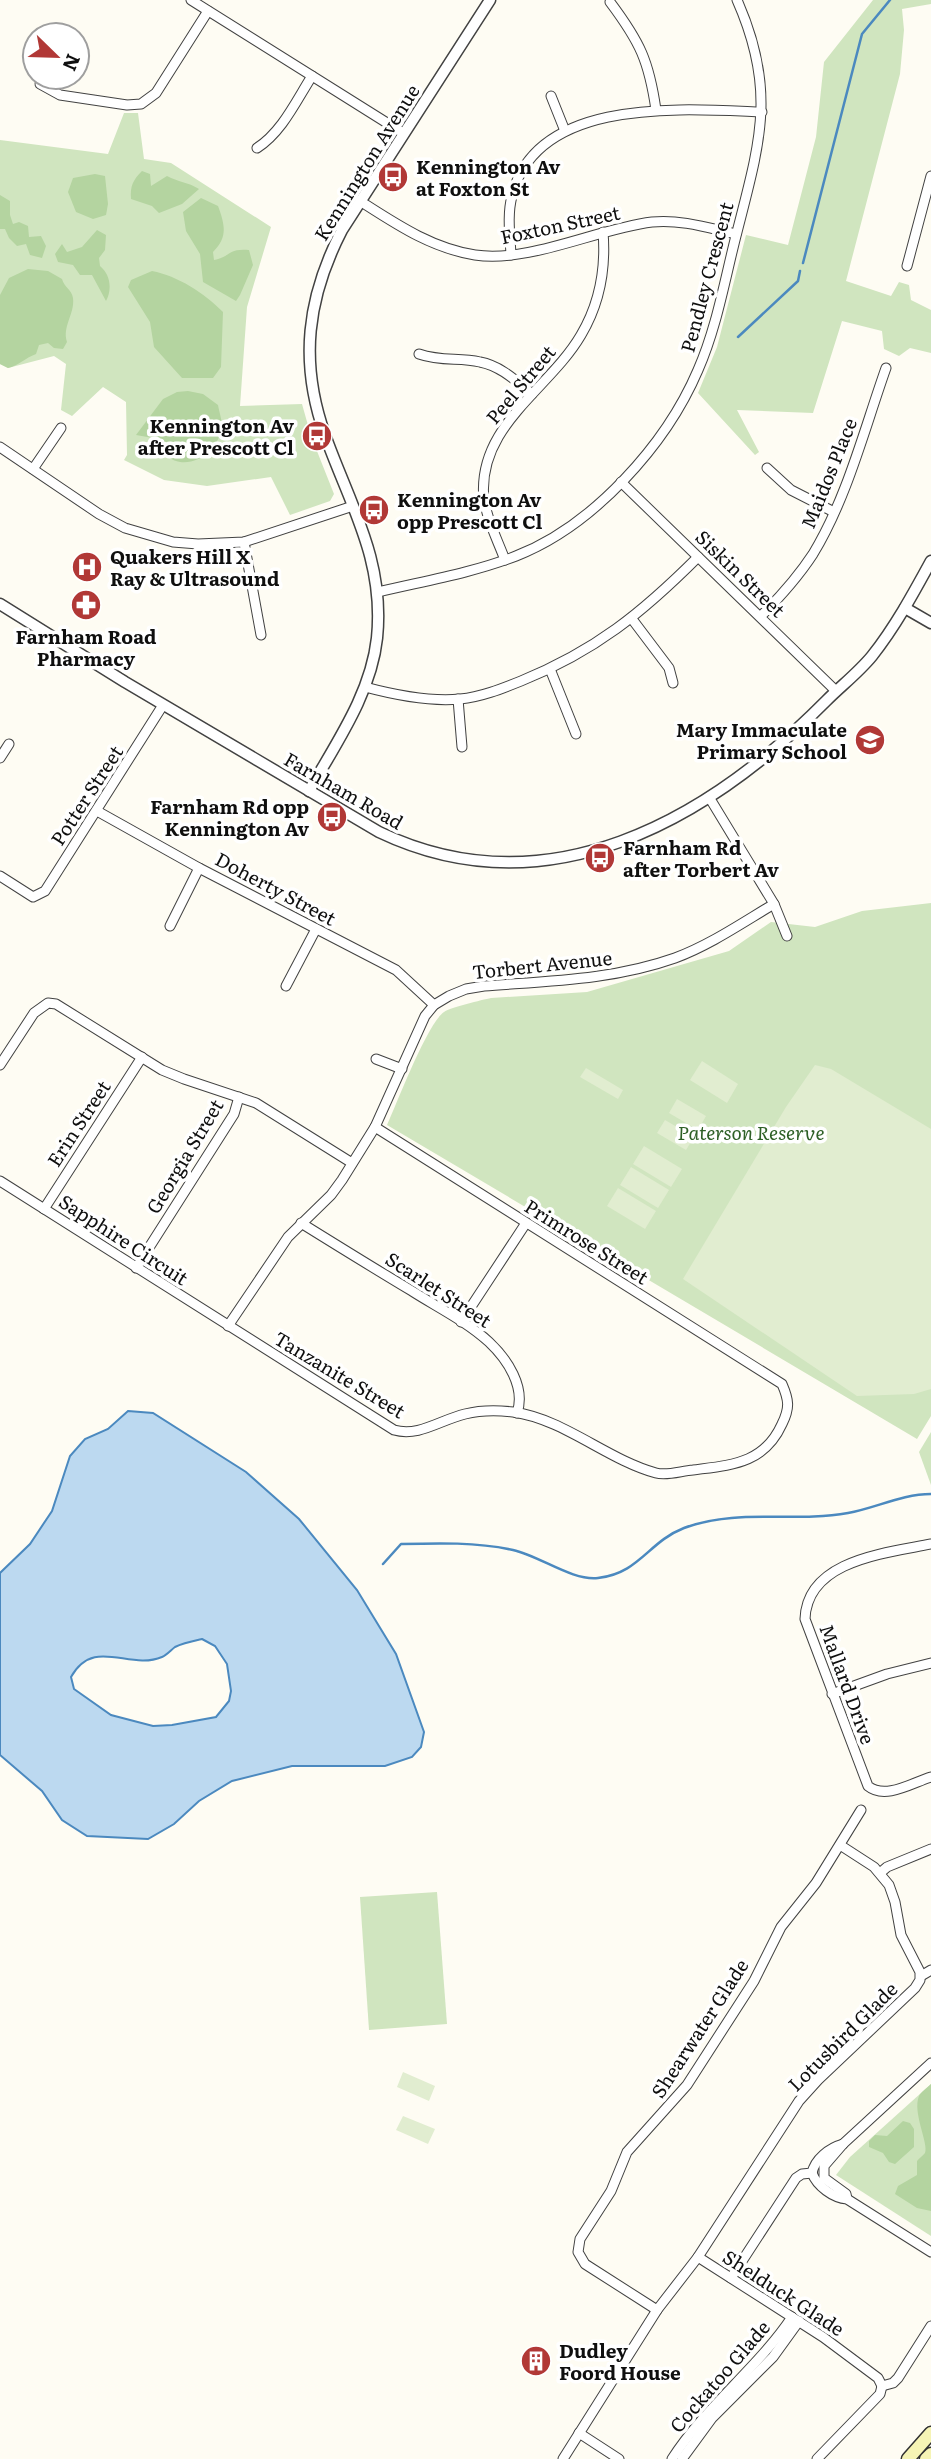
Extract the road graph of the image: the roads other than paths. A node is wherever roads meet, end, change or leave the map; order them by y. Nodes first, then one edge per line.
1 (191, 0) edge
2 (490, 0) edge
3 (737, 0) edge
4 (610, 2) dead end
5 (208, 11) junction
6 (312, 76) junction
7 (52, 91) edge
8 (551, 96) dead end
9 (656, 110) junction
10 (762, 112) junction
11 (565, 131) junction
12 (403, 133) junction
13 (257, 148) dead end
14 (931, 176) edge
15 (360, 201) junction
16 (603, 232) junction
17 (736, 234) junction
18 (511, 255) junction
19 (907, 266) dead end
20 (419, 354) dead end
21 (886, 368) dead end
22 (532, 394) junction
23 (61, 429) dead end
24 (0, 447) edge
25 (767, 468) dead end
26 (33, 469) junction
27 (621, 482) junction
28 (354, 506) junction
29 (834, 512) junction
30 (244, 542) junction
31 (698, 556) junction
32 (505, 560) junction
33 (931, 561) edge
34 (377, 592) junction
35 (0, 604) edge
36 (905, 608) junction
37 (761, 616) junction
38 (632, 619) junction
39 (931, 623) edge
40 (261, 635) dead end
41 (550, 669) junction
42 (673, 683) dead end
43 (365, 687) junction
44 (836, 691) junction
45 (458, 699) junction
46 (163, 705) junction
47 (576, 734) dead end
48 (9, 744) dead end
49 (462, 747) dead end
50 (0, 758) edge
51 (309, 791) junction
52 (709, 797) junction
53 (97, 811) junction
54 (199, 867) junction
55 (0, 876) edge
56 (774, 904) junction
57 (170, 926) dead end
58 (316, 929) junction
59 (788, 936) dead end
60 (286, 986) dead end
61 (434, 1004) junction
62 (142, 1057) junction
63 (376, 1059) dead end
64 (0, 1065) edge
65 (402, 1069) junction
66 (239, 1097) junction
67 (375, 1127) junction
68 (352, 1163) junction
69 (0, 1181) edge
70 (44, 1209) junction
71 (301, 1223) junction
72 (526, 1223) junction
73 (136, 1268) junction
74 (461, 1322) junction
75 (228, 1326) junction
76 (782, 1384) joint
77 (517, 1413) junction
78 (931, 1544) edge
79 (931, 1663) edge
80 (832, 1694) junction
81 (931, 1777) edge
82 (861, 1810) dead end
83 (840, 1845) junction
84 (931, 1849) edge
85 (880, 1873) junction
86 (931, 1970) edge
87 (920, 1976) junction
88 (931, 2063) edge
89 (843, 2144) junction
90 (812, 2173) junction
91 (847, 2199) junction
92 (931, 2252) edge
93 (698, 2257) junction
94 (731, 2277) junction
95 (657, 2310) junction
96 (796, 2319) junction
97 (931, 2326) edge
98 (883, 2386) junction
99 (931, 2432) edge
100 (579, 2434) junction
101 (931, 2454) edge
102 (563, 2459) edge
103 (620, 2459) edge
104 (672, 2459) edge
105 (682, 2459) edge
106 (817, 2459) edge
107 (908, 2459) edge
108 (926, 2459) edge

1 - 5 street
2 - 12 street, Kennington Avenue
3 - 10 street, Pendley Crescent
4 - 9 street
5 - 6 street
5 - 7 street
6 - 12 street
6 - 13 street
8 - 11 street
9 - 10 street
9 - 11 street
10 - 17 street, Pendley Crescent
11 - 18 street
12 - 15 street, Kennington Avenue
14 - 19 street
15 - 18 street, Foxton Street
15 - 28 street, Kennington Avenue
16 - 17 street, Foxton Street
16 - 18 street, Foxton Street
16 - 22 street, Peel Street
17 - 27 street, Pendley Crescent
20 - 22 street
21 - 29 street, Maidos Place
22 - 32 street, Peel Street
23 - 26 street
24 - 26 street
25 - 29 street
26 - 30 street
27 - 31 street, Siskin Street
27 - 32 street, Pendley Crescent
28 - 30 street
28 - 34 street, Kennington Avenue
29 - 37 street, Maidos Place
30 - 40 street
31 - 37 street, Siskin Street
31 - 38 street
32 - 34 street, Pendley Crescent
33 - 36 street, Farnham Road
34 - 43 street, Kennington Avenue
35 - 46 street, Farnham Road
36 - 39 street
36 - 44 street, Farnham Road
37 - 44 street, Siskin Street
38 - 41 street
38 - 42 street
41 - 45 street
41 - 47 street
43 - 45 street
43 - 51 street, Kennington Avenue
44 - 52 street, Farnham Road
45 - 49 street
46 - 51 street, Farnham Road
46 - 53 street, Potter Street
48 - 50 street
51 - 52 street, Farnham Road
52 - 56 street
53 - 54 street, Doherty Street
53 - 55 street, Potter Street
54 - 57 street
54 - 58 street, Doherty Street
56 - 59 street
56 - 61 street, Torbert Avenue
58 - 60 street
58 - 61 street, Doherty Street
61 - 65 street
62 - 64 street
62 - 66 street
62 - 70 street, Erin Street
63 - 65 street
65 - 67 street
66 - 68 street
66 - 73 street, Georgia Street
67 - 68 street
67 - 72 street, Primrose Street
68 - 71 street
69 - 70 street, Sapphire Circuit
70 - 73 street, Sapphire Circuit
71 - 74 street, Scarlet Street
71 - 75 street
72 - 74 street
72 - 76 street, Primrose Street
73 - 75 street, Sapphire Circuit
74 - 77 street, Scarlet Street
75 - 77 street, Tanzanite Street
76 - 77 street, Tanzanite Street
78 - 80 street, Mallard Drive
79 - 80 street
80 - 81 street, Mallard Drive
82 - 83 street, Shearwater Glade
83 - 85 street
83 - 95 street, Shearwater Glade
84 - 85 street
85 - 87 street, Lotusbird Glade
86 - 87 street
87 - 93 street, Lotusbird Glade
88 - 89 street
89 - 90 street
89 - 91 street
90 - 91 street
90 - 94 street
91 - 92 street
93 - 94 street, Shelduck Glade
93 - 95 street, Shelduck Glade
94 - 96 street, Shelduck Glade
95 - 100 street, Shelduck Glade
96 - 98 street, Shelduck Glade
96 - 104 street, Cockatoo Glade
96 - 105 street, Cockatoo Glade
97 - 98 street
98 - 106 street
99 - 107 main road
100 - 102 street, Shelduck Glade
100 - 103 street
101 - 108 main road

